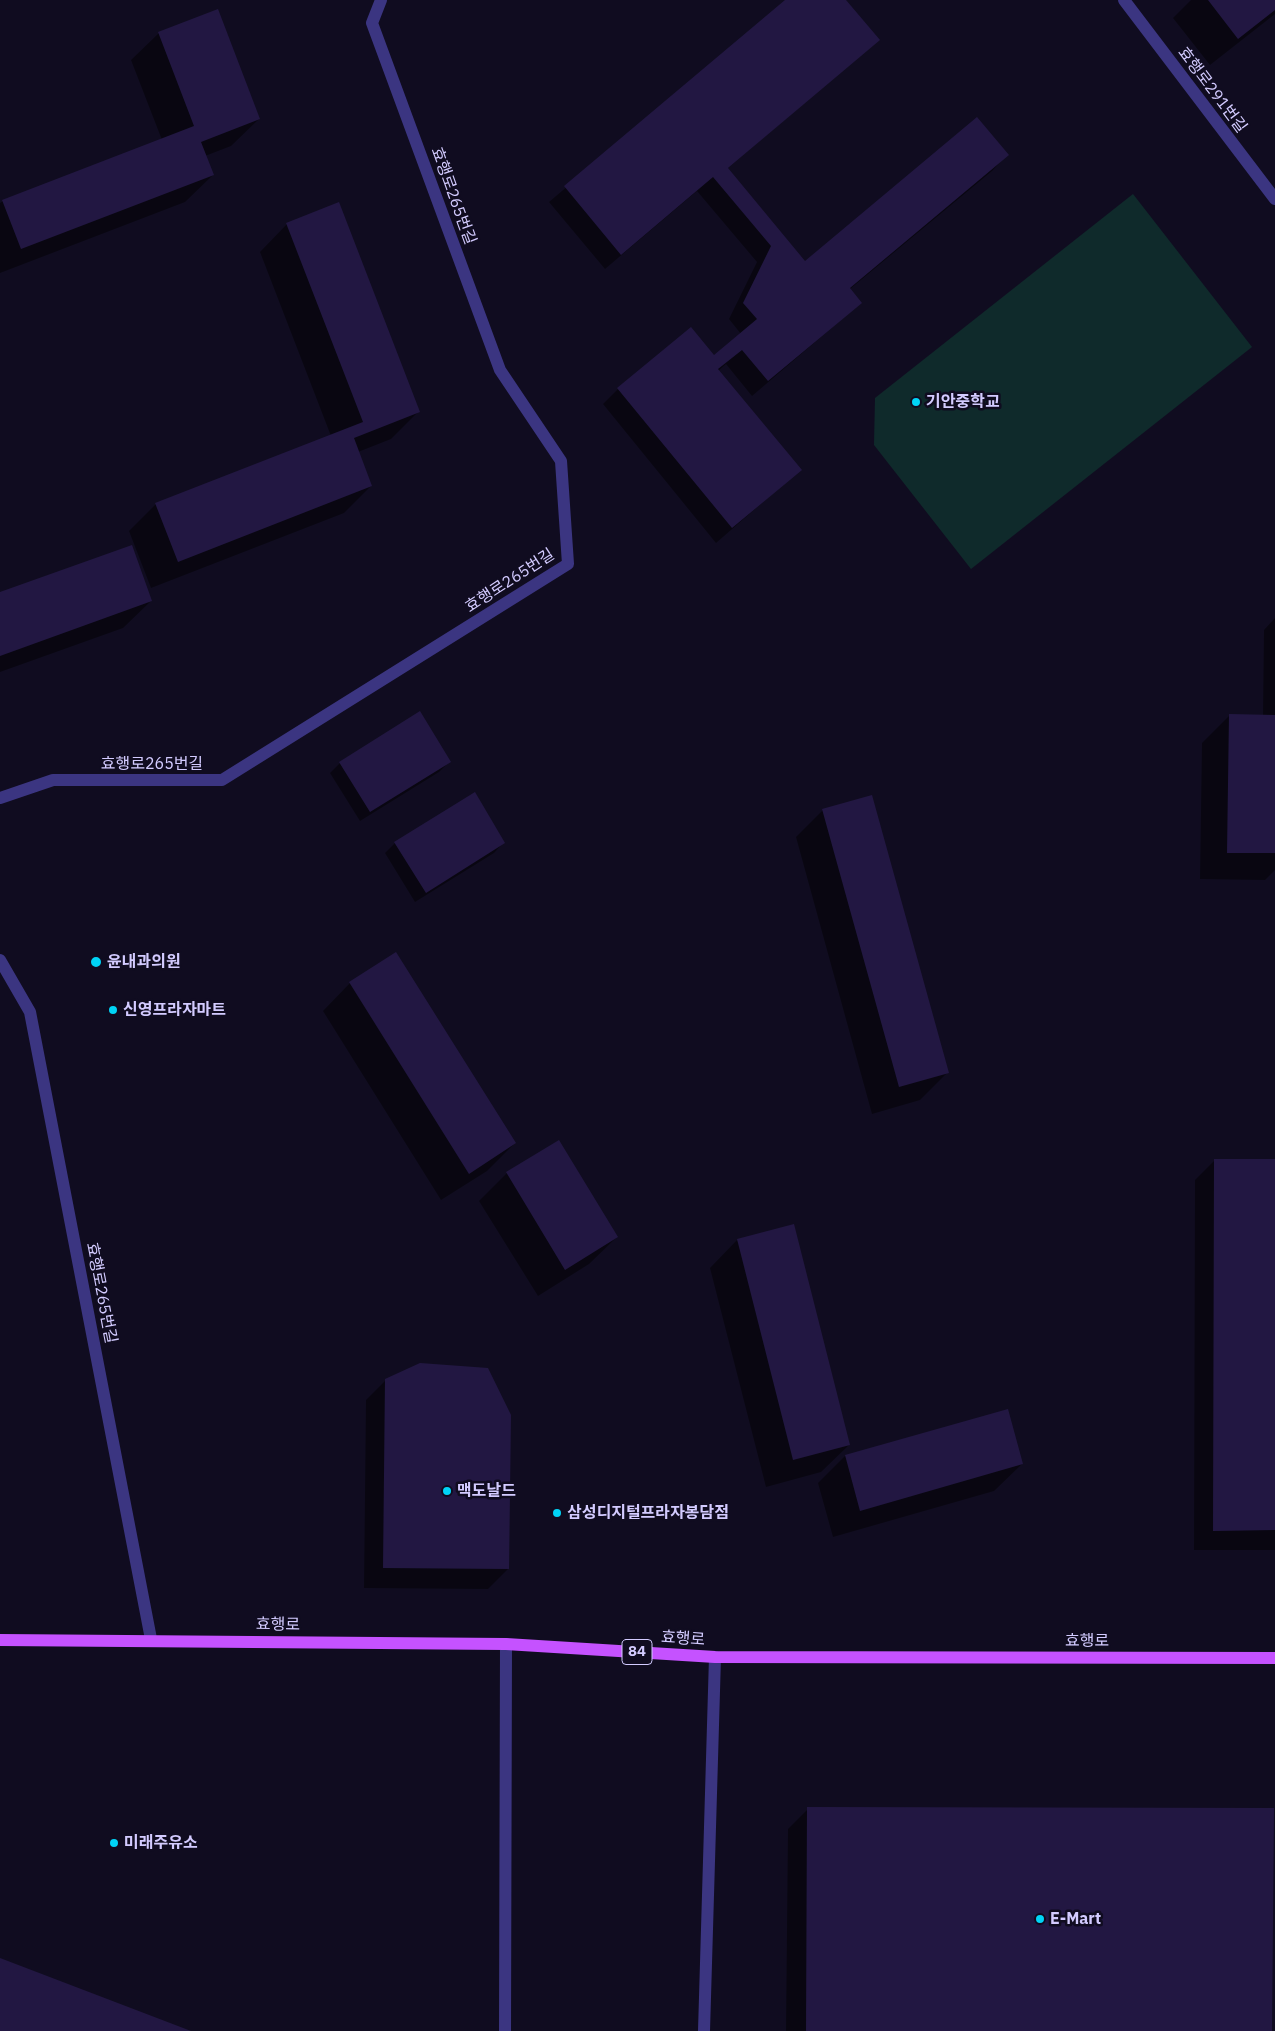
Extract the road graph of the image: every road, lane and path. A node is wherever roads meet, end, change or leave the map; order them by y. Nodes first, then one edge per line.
1 (381, 0) edge
2 (1124, 0) edge
3 (1275, 199) edge
4 (0, 798) edge
5 (0, 960) edge
6 (0, 1640) edge
7 (151, 1640) junction
8 (506, 1644) junction
9 (715, 1657) junction
10 (1275, 1658) edge
11 (505, 2031) edge
12 (704, 2031) edge

1 - 4 street, 효행로265번길
2 - 3 street, 효행로291번길
5 - 7 street, 효행로265번길
6 - 7 main road, 효행로 / 84
7 - 8 main road, 효행로 / 84
8 - 9 main road, 효행로 / 84
8 - 11 street
9 - 10 main road, 효행로 / 84
9 - 12 street

